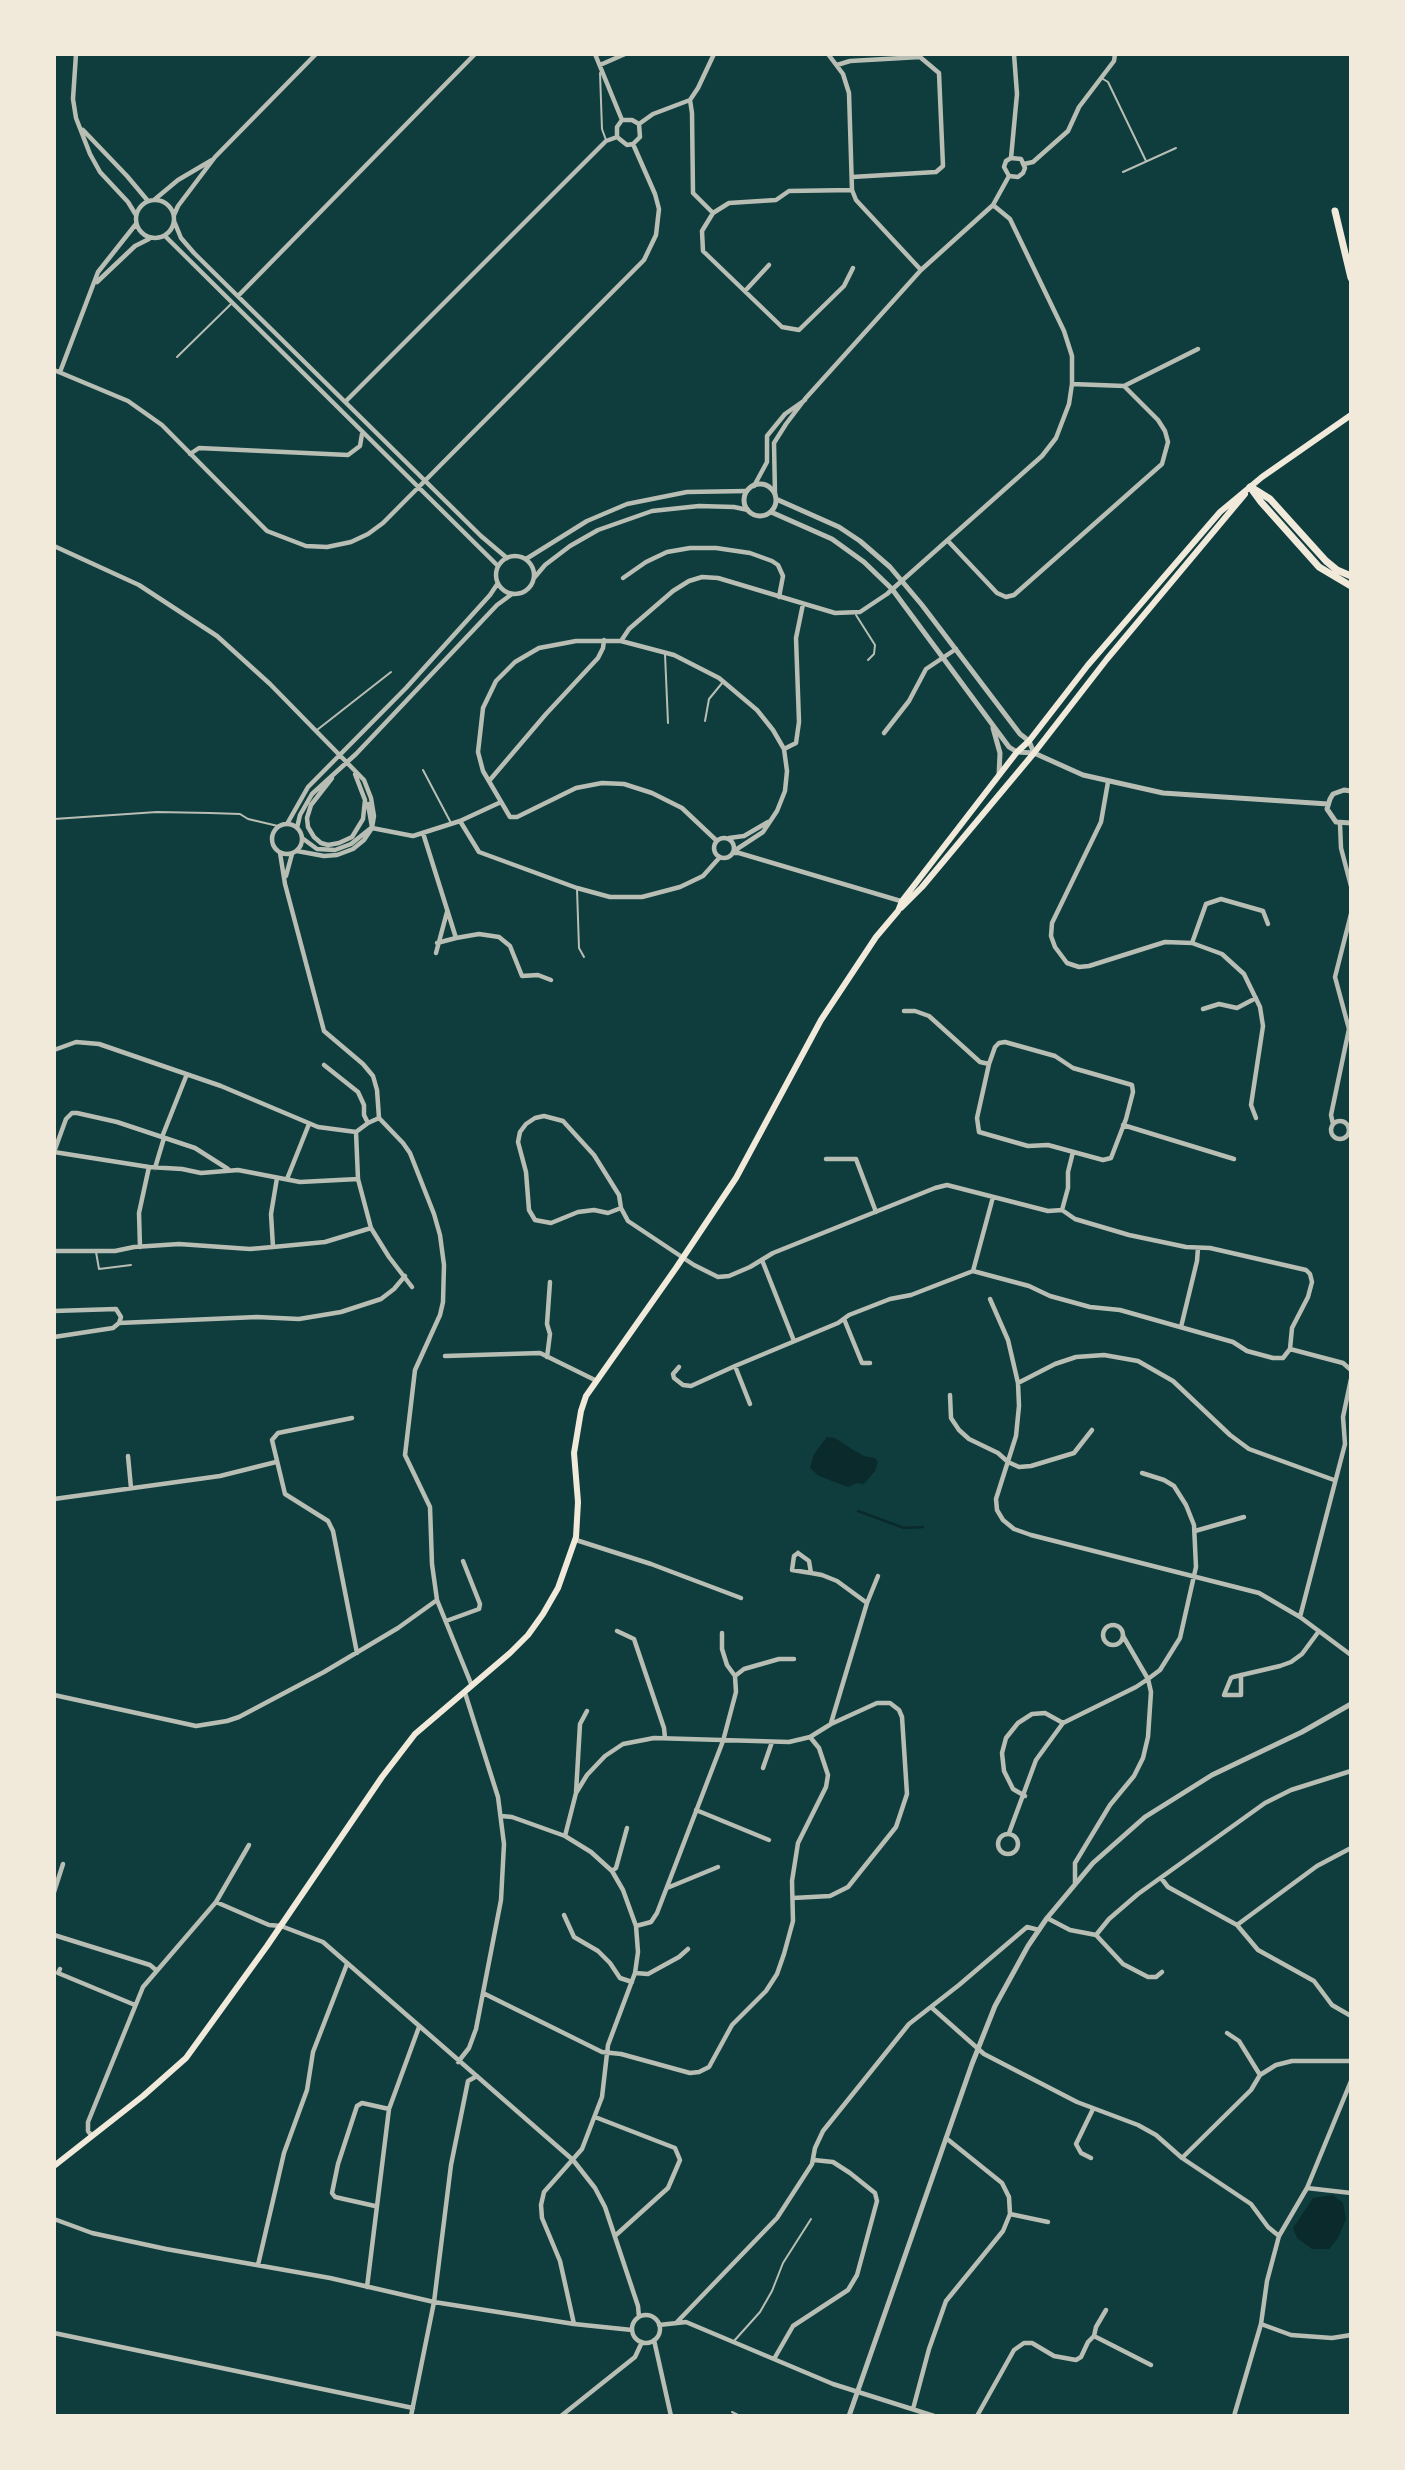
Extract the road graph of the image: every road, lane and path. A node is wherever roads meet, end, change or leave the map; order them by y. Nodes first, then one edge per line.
1 (76, 54) edge
2 (316, 54) edge
3 (475, 54) edge
4 (595, 54) edge
5 (625, 54) edge
6 (714, 54) edge
7 (828, 54) edge
8 (1014, 54) edge
9 (1115, 54) edge
10 (600, 65) junction
11 (837, 65) junction
12 (1102, 77) junction
13 (690, 100) junction
14 (622, 120) junction
15 (639, 124) junction
16 (80, 127) junction
17 (617, 137) junction
18 (607, 141) junction
19 (633, 144) junction
20 (1176, 148) dead end
21 (215, 157) junction
22 (1011, 158) junction
23 (1146, 161) junction
24 (1024, 164) junction
25 (1123, 172) dead end
26 (1009, 176) junction
27 (852, 177) junction
28 (852, 190) junction
29 (155, 200) junction
30 (148, 201) junction
31 (993, 205) junction
32 (1335, 211) dead end
33 (712, 213) junction
34 (136, 215) junction
35 (174, 218) junction
36 (136, 224) junction
37 (165, 236) junction
38 (152, 239) junction
39 (769, 265) dead end
40 (853, 268) dead end
41 (921, 270) junction
42 (1351, 278) edge
43 (94, 285) junction
44 (745, 291) junction
45 (238, 296) junction
46 (231, 304) junction
47 (1198, 349) dead end
48 (177, 357) dead end
49 (57, 371) edge
50 (1072, 384) junction
51 (1124, 386) junction
52 (805, 399) junction
53 (345, 402) junction
54 (1351, 415) edge
55 (362, 433) junction
56 (190, 454) junction
57 (424, 480) junction
58 (754, 486) junction
59 (1250, 486) junction
60 (418, 488) junction
61 (747, 491) junction
62 (776, 497) junction
63 (748, 510) junction
64 (771, 512) junction
65 (948, 541) junction
66 (54, 546) edge
67 (507, 558) junction
68 (526, 559) junction
69 (498, 566) junction
70 (1351, 576) edge
71 (534, 578) junction
72 (623, 578) dead end
73 (902, 581) junction
74 (498, 583) junction
75 (1351, 586) edge
76 (892, 589) junction
77 (512, 594) junction
78 (779, 597) junction
79 (803, 604) junction
80 (855, 614) junction
81 (604, 640) junction
82 (621, 641) junction
83 (956, 649) junction
84 (665, 653) junction
85 (943, 658) junction
86 (868, 660) dead end
87 (391, 672) dead end
88 (724, 681) junction
89 (989, 719) junction
90 (705, 721) dead end
91 (668, 723) dead end
92 (316, 731) junction
93 (884, 733) dead end
94 (1029, 741) junction
95 (784, 749) junction
96 (1017, 751) junction
97 (1032, 752) junction
98 (340, 769) junction
99 (423, 770) dead end
100 (354, 771) junction
101 (999, 774) junction
102 (489, 781) junction
103 (1108, 782) junction
104 (362, 789) junction
105 (1351, 791) edge
106 (501, 802) junction
107 (1328, 804) junction
108 (54, 819) edge
109 (772, 819) junction
110 (460, 821) junction
111 (1351, 823) edge
112 (287, 824) junction
113 (451, 824) junction
114 (1340, 824) junction
115 (278, 827) junction
116 (297, 828) junction
117 (372, 828) junction
118 (423, 833) junction
119 (302, 838) junction
120 (729, 838) junction
121 (717, 841) junction
122 (294, 852) junction
123 (734, 852) junction
124 (280, 853) junction
125 (720, 857) junction
126 (285, 884) junction
127 (1351, 886) edge
128 (577, 888) junction
129 (905, 902) junction
130 (447, 911) junction
131 (1351, 914) edge
132 (1268, 924) dead end
133 (456, 938) junction
134 (437, 943) junction
135 (1192, 943) junction
136 (436, 953) dead end
137 (584, 957) dead end
138 (551, 980) dead end
139 (1256, 998) junction
140 (1203, 1009) dead end
141 (904, 1011) dead end
142 (55, 1050) edge
143 (989, 1064) junction
144 (324, 1065) dead end
145 (187, 1074) junction
146 (379, 1118) junction
147 (1256, 1118) dead end
148 (368, 1122) junction
149 (309, 1124) junction
150 (1333, 1124) dead end
151 (1123, 1125) junction
152 (356, 1132) junction
153 (163, 1138) junction
154 (1073, 1152) junction
155 (54, 1153) edge
156 (826, 1159) dead end
157 (1234, 1159) dead end
158 (152, 1168) junction
159 (228, 1169) junction
160 (277, 1178) junction
161 (358, 1179) junction
162 (288, 1180) junction
163 (993, 1197) junction
164 (621, 1209) junction
165 (1062, 1210) junction
166 (876, 1212) junction
167 (371, 1228) junction
168 (140, 1247) junction
169 (273, 1247) junction
170 (1198, 1248) junction
171 (54, 1251) edge
172 (95, 1251) junction
173 (684, 1257) junction
174 (762, 1261) junction
175 (131, 1265) dead end
176 (973, 1271) junction
177 (405, 1276) junction
178 (550, 1282) dead end
179 (412, 1287) dead end
180 (990, 1299) dead end
181 (54, 1311) edge
182 (844, 1319) junction
183 (120, 1323) junction
184 (1181, 1327) junction
185 (54, 1337) edge
186 (794, 1341) junction
187 (1290, 1349) junction
188 (445, 1356) dead end
189 (547, 1357) junction
190 (870, 1363) dead end
191 (735, 1366) junction
192 (679, 1367) dead end
193 (1351, 1370) edge
194 (1351, 1379) edge
195 (597, 1381) junction
196 (1018, 1383) junction
197 (950, 1395) dead end
198 (750, 1404) dead end
199 (352, 1418) dead end
200 (1092, 1430) dead end
201 (128, 1456) dead end
202 (276, 1462) junction
203 (1007, 1462) junction
204 (1142, 1473) dead end
205 (1334, 1480) junction
206 (131, 1488) junction
207 (54, 1499) edge
208 (1244, 1517) dead end
209 (1195, 1531) junction
210 (576, 1540) junction
211 (463, 1561) dead end
212 (811, 1573) junction
213 (878, 1576) dead end
214 (1194, 1576) junction
215 (741, 1598) dead end
216 (437, 1600) junction
217 (867, 1603) junction
218 (1300, 1617) junction
219 (446, 1621) junction
220 (617, 1631) dead end
221 (1319, 1631) junction
222 (722, 1633) dead end
223 (1123, 1636) junction
224 (357, 1653) junction
225 (1351, 1655) edge
226 (794, 1660) dead end
227 (1241, 1675) junction
228 (735, 1676) junction
229 (1147, 1679) junction
230 (473, 1686) junction
231 (465, 1693) junction
232 (54, 1695) edge
233 (1351, 1704) edge
234 (587, 1711) dead end
235 (1063, 1723) junction
236 (831, 1724) junction
237 (810, 1737) junction
238 (665, 1738) junction
239 (723, 1741) junction
240 (772, 1742) junction
241 (763, 1768) dead end
242 (1351, 1771) edge
243 (576, 1793) junction
244 (1025, 1796) junction
245 (696, 1810) junction
246 (501, 1816) junction
247 (627, 1828) dead end
248 (1009, 1833) junction
249 (565, 1836) junction
250 (769, 1840) dead end
251 (249, 1845) dead end
252 (1351, 1847) edge
253 (62, 1864) dead end
254 (718, 1867) dead end
255 (612, 1871) junction
256 (1161, 1878) junction
257 (1075, 1883) junction
258 (666, 1889) junction
259 (54, 1892) edge
260 (793, 1898) junction
261 (216, 1902) junction
262 (564, 1915) dead end
263 (1047, 1918) junction
264 (1237, 1925) junction
265 (281, 1926) junction
266 (636, 1926) junction
267 (1039, 1930) junction
268 (54, 1935) edge
269 (1096, 1935) junction
270 (688, 1950) dead end
271 (347, 1964) junction
272 (60, 1969) dead end
273 (156, 1970) junction
274 (1162, 1972) dead end
275 (635, 1973) junction
276 (632, 1982) junction
277 (483, 1993) junction
278 (135, 2005) junction
279 (931, 2007) junction
280 (1351, 2016) edge
281 (419, 2027) junction
282 (1227, 2033) dead end
283 (978, 2050) junction
284 (608, 2053) junction
285 (1351, 2061) edge
286 (458, 2062) junction
287 (478, 2075) junction
288 (1260, 2076) junction
289 (1351, 2081) edge
290 (389, 2109) junction
291 (1093, 2109) junction
292 (596, 2117) junction
293 (92, 2136) junction
294 (946, 2138) junction
295 (1091, 2158) dead end
296 (1182, 2158) junction
297 (573, 2160) junction
298 (814, 2160) junction
299 (54, 2166) edge
300 (1307, 2188) junction
301 (1351, 2193) edge
302 (375, 2206) junction
303 (1010, 2214) junction
304 (54, 2219) edge
305 (811, 2219) dead end
306 (1048, 2222) dead end
307 (616, 2235) junction
308 (1279, 2236) junction
309 (258, 2265) junction
310 (367, 2287) junction
311 (434, 2302) junction
312 (1106, 2310) dead end
313 (639, 2317) junction
314 (677, 2322) junction
315 (574, 2324) junction
316 (1261, 2324) junction
317 (659, 2325) junction
318 (632, 2330) junction
319 (54, 2333) edge
320 (1351, 2335) edge
321 (1094, 2336) junction
322 (654, 2340) junction
323 (642, 2342) junction
324 (733, 2342) junction
325 (774, 2359) junction
326 (1151, 2365) dead end
327 (858, 2393) junction
328 (413, 2408) junction
329 (913, 2409) junction
330 (732, 2412) dead end
331 (851, 2414) edge
332 (411, 2416) edge
333 (561, 2416) edge
334 (671, 2416) edge
335 (740, 2416) edge
336 (934, 2416) edge
337 (977, 2416) edge
338 (1234, 2416) edge

1 - 16 street
2 - 21 street
3 - 45 street
4 - 10 street
5 - 10 street
6 - 13 street
7 - 11 street
8 - 22 street
9 - 12 street
10 - 14 street
10 - 18 lane
11 - 27 street
11 - 27 street
12 - 23 lane
12 - 24 street
13 - 15 street
13 - 33 street
14 - 15 street
14 - 17 street
15 - 19 street
16 - 30 street
16 - 34 street
17 - 18 street
17 - 19 street
18 - 53 street
19 - 57 street
20 - 23 lane
21 - 29 street
21 - 35 street
22 - 24 street
22 - 26 street
23 - 25 lane
24 - 26 street
26 - 31 street
27 - 28 street
28 - 33 street
28 - 41 street
29 - 30 street
29 - 35 street
30 - 34 street
31 - 41 street
31 - 50 street
32 - 42 highway
33 - 44 street
34 - 36 street
35 - 37 street
35 - 45 street
36 - 38 street
36 - 43 street
37 - 38 street
37 - 46 street
38 - 43 street
39 - 44 street
40 - 44 street
41 - 52 street
43 - 49 street
45 - 53 street
46 - 48 lane
46 - 55 street
47 - 51 street
49 - 56 street
50 - 51 street
50 - 65 street
51 - 65 street
52 - 58 street
52 - 62 street
53 - 57 street
54 - 59 main road
55 - 56 street
55 - 60 street
56 - 60 street
57 - 60 street
57 - 67 street
58 - 61 street
58 - 62 street
59 - 70 highway
59 - 75 highway
59 - 94 main road
59 - 97 main road
60 - 69 street
61 - 63 street
61 - 68 street
62 - 64 street
62 - 73 street
63 - 64 street
63 - 71 street
64 - 76 street
65 - 73 street
66 - 92 street
67 - 68 street
67 - 69 street
68 - 71 street
69 - 74 street
71 - 77 street
72 - 78 street
73 - 76 street
73 - 83 street
74 - 77 street
74 - 112 street
76 - 80 street
76 - 85 street
77 - 98 street
78 - 79 street
78 - 82 street
79 - 80 street
79 - 95 street
80 - 86 lane
81 - 82 street
81 - 102 street
81 - 102 street
82 - 84 street
83 - 85 street
83 - 94 street
84 - 88 street
84 - 91 lane
85 - 89 street
85 - 93 street
87 - 92 lane
88 - 90 lane
88 - 95 street
89 - 96 street
89 - 101 street
92 - 100 street
94 - 96 main road
94 - 97 street
95 - 109 street
96 - 97 street
96 - 101 main road
97 - 103 street
97 - 129 main road
98 - 104 street
98 - 116 street
99 - 113 lane
100 - 104 street
100 - 117 street
101 - 129 main road
102 - 106 street
103 - 107 street
103 - 135 street
104 - 117 street
105 - 107 street
106 - 110 street
106 - 121 street
107 - 114 street
108 - 115 lane
109 - 120 street
109 - 123 street
110 - 113 street
110 - 128 street
111 - 114 street
112 - 115 street
112 - 116 street
113 - 118 street
114 - 127 street
115 - 124 street
116 - 119 street
117 - 118 street
117 - 119 street
117 - 122 street
118 - 130 street
119 - 122 street
120 - 121 street
120 - 123 street
121 - 125 street
122 - 124 street
122 - 126 street
123 - 125 street
123 - 129 street
124 - 126 street
125 - 128 street
126 - 146 street
128 - 137 lane
129 - 173 main road
130 - 133 street
130 - 134 street
131 - 150 street
132 - 135 street
133 - 134 street
133 - 138 street
134 - 136 street
135 - 139 street
139 - 140 street
139 - 147 street
141 - 143 street
142 - 145 street
143 - 151 street
143 - 154 street
144 - 148 street
145 - 149 street
145 - 153 street
146 - 148 street
146 - 216 street
148 - 152 street
149 - 152 street
149 - 162 street
151 - 154 street
151 - 157 street
152 - 161 street
153 - 155 street
153 - 158 street
153 - 159 street
154 - 165 street
155 - 158 street
156 - 166 street
158 - 159 street
158 - 168 street
159 - 160 street
160 - 162 street
160 - 169 street
161 - 162 street
161 - 167 street
163 - 165 street
163 - 166 street
163 - 176 street
164 - 164 street
164 - 173 street
165 - 170 street
166 - 174 street
167 - 169 street
167 - 177 street
168 - 169 street
168 - 172 street
170 - 184 street
170 - 187 street
171 - 172 street
172 - 175 lane
173 - 174 street
173 - 195 main road
174 - 186 street
176 - 182 street
176 - 184 street
177 - 179 street
177 - 183 street
178 - 189 street
180 - 196 street
181 - 183 street
182 - 186 street
182 - 190 street
183 - 185 street
184 - 187 street
186 - 191 street
187 - 193 street
188 - 189 street
189 - 195 street
191 - 192 street
191 - 198 street
194 - 205 street
195 - 210 main road
196 - 203 street
196 - 205 street
197 - 203 street
199 - 202 street
200 - 203 street
201 - 206 street
202 - 206 street
202 - 224 street
203 - 214 street
204 - 209 street
205 - 218 street
206 - 207 street
208 - 209 street
209 - 214 street
210 - 215 street
210 - 230 main road
211 - 219 street
212 - 212 street
212 - 217 street
213 - 217 street
214 - 218 street
214 - 229 street
216 - 219 street
216 - 224 street
217 - 236 street
218 - 221 street
219 - 230 street
220 - 238 street
221 - 225 street
221 - 227 street
222 - 228 street
223 - 223 street
223 - 229 street
224 - 232 street
226 - 228 street
227 - 227 street
228 - 239 street
229 - 235 street
229 - 257 street
230 - 231 main road
231 - 246 street
231 - 265 main road
233 - 257 street
234 - 243 street
235 - 244 street
235 - 244 street
236 - 237 street
236 - 260 street
237 - 240 street
237 - 260 street
238 - 239 street
238 - 243 street
239 - 240 street
239 - 245 street
240 - 241 street
242 - 256 street
243 - 249 street
244 - 248 street
245 - 250 street
245 - 258 street
246 - 249 street
246 - 277 street
247 - 255 street
248 - 248 street
249 - 255 street
251 - 261 street
252 - 264 street
253 - 259 street
254 - 258 street
255 - 266 street
256 - 264 street
256 - 269 street
257 - 263 street
258 - 266 street
260 - 284 street
261 - 265 street
261 - 273 street
262 - 276 street
263 - 267 street
263 - 269 street
264 - 280 street
265 - 271 street
265 - 293 main road
266 - 275 street
267 - 279 street
267 - 283 street
268 - 273 street
269 - 274 street
270 - 275 street
271 - 281 street
271 - 309 street
272 - 278 street
273 - 278 street
275 - 276 street
276 - 284 street
277 - 284 street
277 - 286 street
278 - 293 street
279 - 283 street
279 - 298 street
281 - 286 street
281 - 290 street
282 - 288 street
283 - 291 street
283 - 294 street
284 - 292 street
285 - 288 street
286 - 287 street
287 - 297 street
287 - 311 street
288 - 296 street
289 - 300 street
290 - 302 street
290 - 302 street
291 - 295 street
291 - 296 street
292 - 297 street
292 - 307 street
293 - 299 main road
294 - 303 street
294 - 327 street
296 - 308 street
297 - 307 street
297 - 315 street
298 - 314 street
298 - 325 street
300 - 301 street
300 - 308 street
302 - 310 street
303 - 306 street
303 - 329 street
304 - 309 street
305 - 324 lane
307 - 313 street
308 - 316 street
309 - 310 street
310 - 311 street
311 - 315 street
311 - 328 street
312 - 321 street
313 - 317 street
313 - 318 street
314 - 317 street
314 - 324 street
315 - 318 street
316 - 320 street
316 - 338 street
317 - 322 street
318 - 323 street
319 - 328 street
321 - 326 street
321 - 337 street
322 - 323 street
322 - 334 street
323 - 333 street
324 - 325 street
325 - 327 street
327 - 329 street
327 - 331 street
328 - 332 street
329 - 336 street
330 - 335 lane

